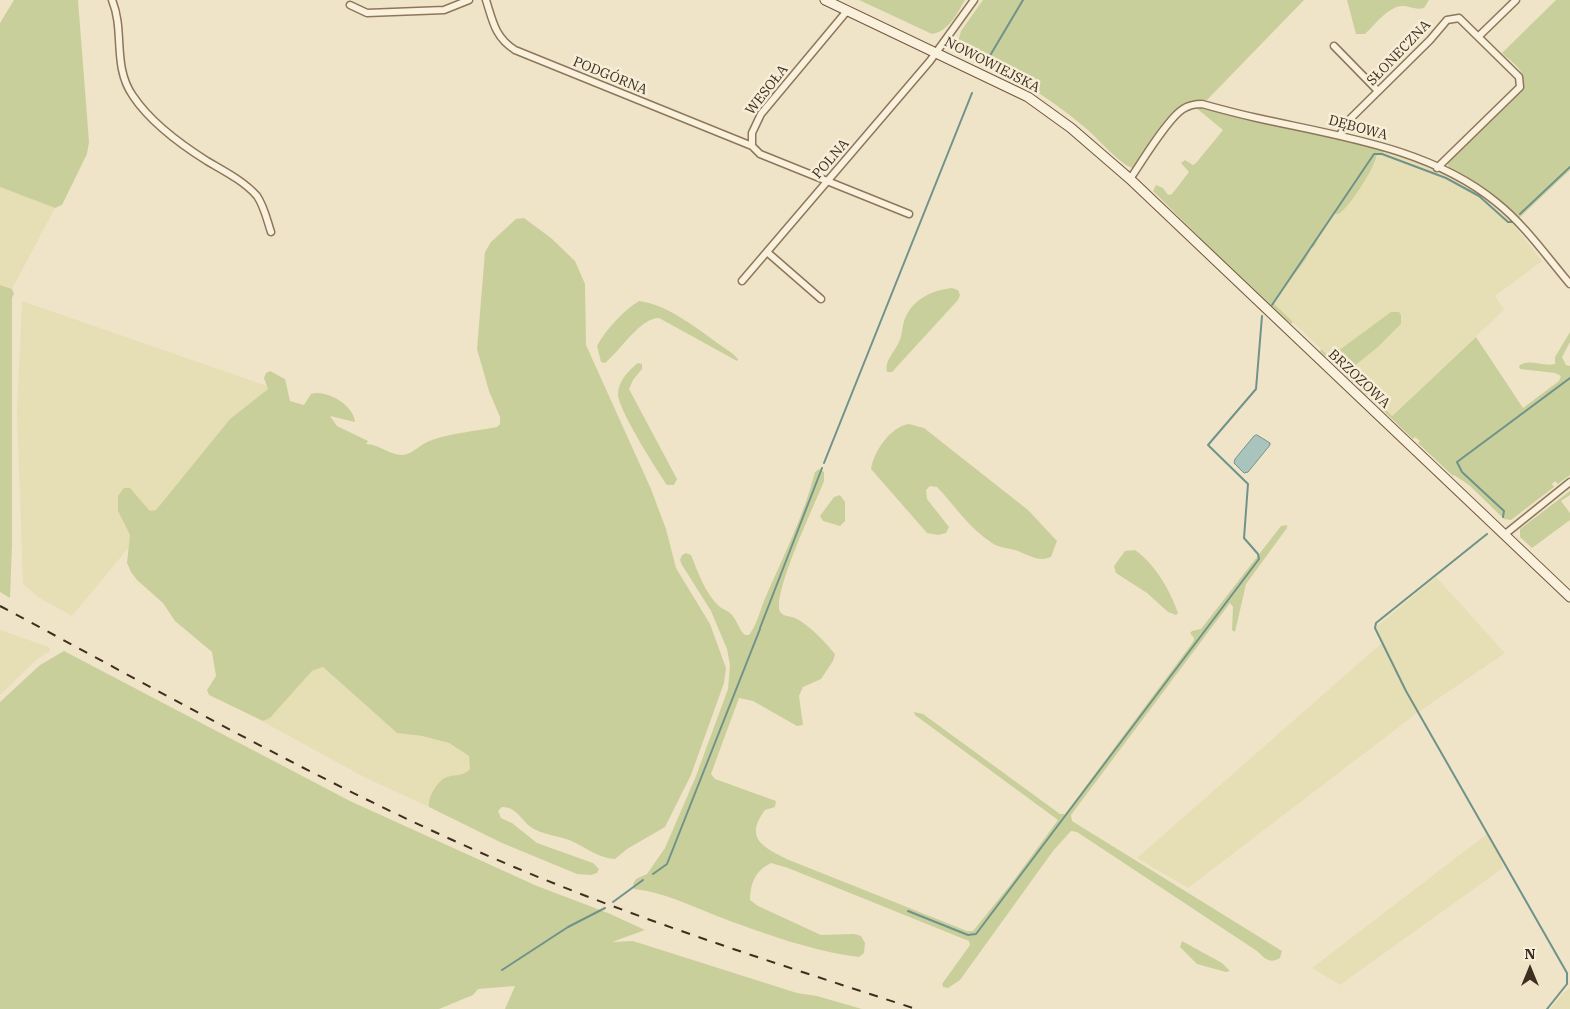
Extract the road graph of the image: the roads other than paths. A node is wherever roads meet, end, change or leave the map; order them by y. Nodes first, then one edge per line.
1 (112, 0) edge
2 (469, 0) edge
3 (486, 0) edge
4 (825, 0) edge
5 (974, 0) edge
6 (1516, 0) edge
7 (350, 5) dead end
8 (848, 11) junction
9 (1479, 36) junction
10 (1334, 46) dead end
11 (937, 52) junction
12 (1378, 91) junction
13 (1340, 135) junction
14 (752, 146) junction
15 (1438, 168) junction
16 (1130, 179) junction
17 (829, 180) junction
18 (909, 214) dead end
19 (272, 232) dead end
20 (767, 252) junction
21 (742, 281) dead end
22 (1570, 284) edge
23 (821, 299) dead end
24 (1570, 482) edge
25 (1504, 535) junction
26 (1570, 597) edge

1 - 19 street
2 - 7 street
3 - 14 street, PODGÓRNA
4 - 8 main road, NOWOWIEJSKA
5 - 11 street, POLNA
6 - 9 street
8 - 11 main road, NOWOWIEJSKA
8 - 14 street, WESOŁA
9 - 12 street, SŁONECZNA
9 - 15 street, SŁONECZNA
10 - 12 street
11 - 16 main road, NOWOWIEJSKA
11 - 17 street, POLNA
12 - 13 street, SŁONECZNA
13 - 15 street, DĘBOWA
13 - 16 street, DĘBOWA
14 - 17 street
15 - 22 street, DĘBOWA
16 - 25 main road, BRZOZOWA
17 - 18 street
17 - 20 street, POLNA
20 - 21 street, POLNA
20 - 23 street
24 - 25 street
25 - 26 main road, BRZOZOWA

